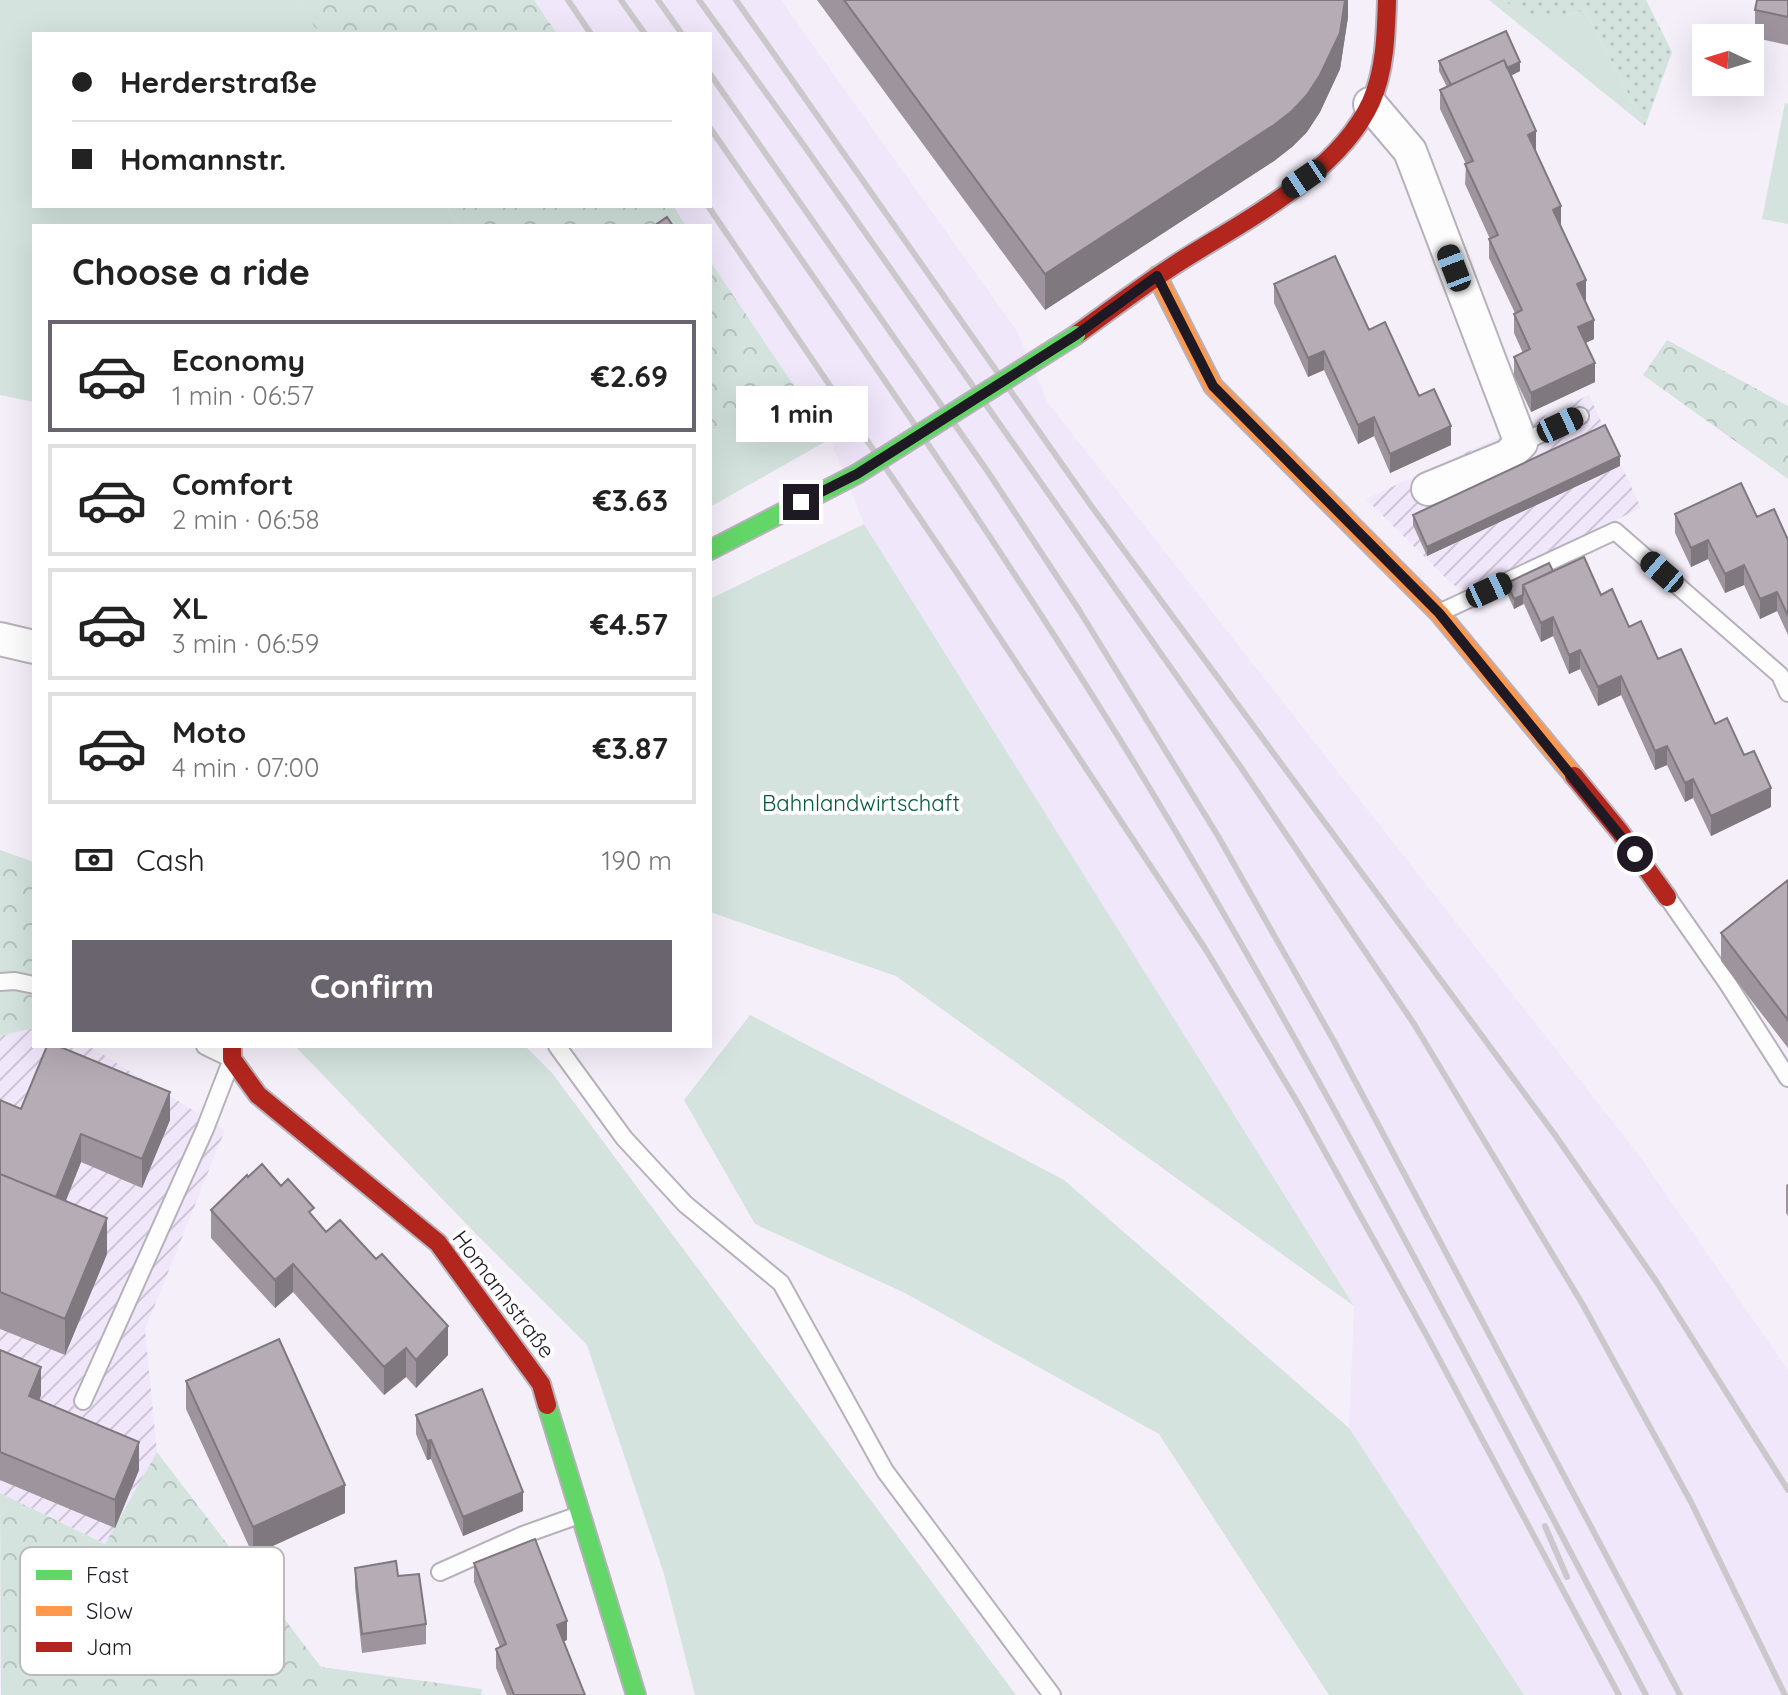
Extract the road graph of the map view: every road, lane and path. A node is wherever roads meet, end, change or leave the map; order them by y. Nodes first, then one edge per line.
1 (1387, 0) edge
2 (1370, 104) junction
3 (1157, 276) junction
4 (1580, 416) dead end
5 (1521, 443) junction
6 (1428, 489) dead end
7 (712, 549) edge
8 (1439, 613) junction
9 (0, 639) edge
10 (32, 647) edge
11 (1788, 693) edge
12 (1667, 897) joint
13 (0, 982) edge
14 (32, 985) edge
15 (558, 1048) edge
16 (232, 1052) edge
17 (1788, 1078) edge
18 (83, 1401) dead end
19 (580, 1514) junction
20 (440, 1572) dead end
21 (636, 1695) edge
22 (1052, 1695) edge

1 - 2 street
2 - 3 street
2 - 5 street
3 - 7 street, bridge
3 - 8 street
4 - 5 lane
5 - 6 street
8 - 11 lane
8 - 12 street
9 - 10 street
12 - 17 lane
13 - 14 lane
15 - 22 lane
16 - 18 lane
16 - 19 street, Homannstraße
19 - 20 lane
19 - 21 street, Homannstraße

